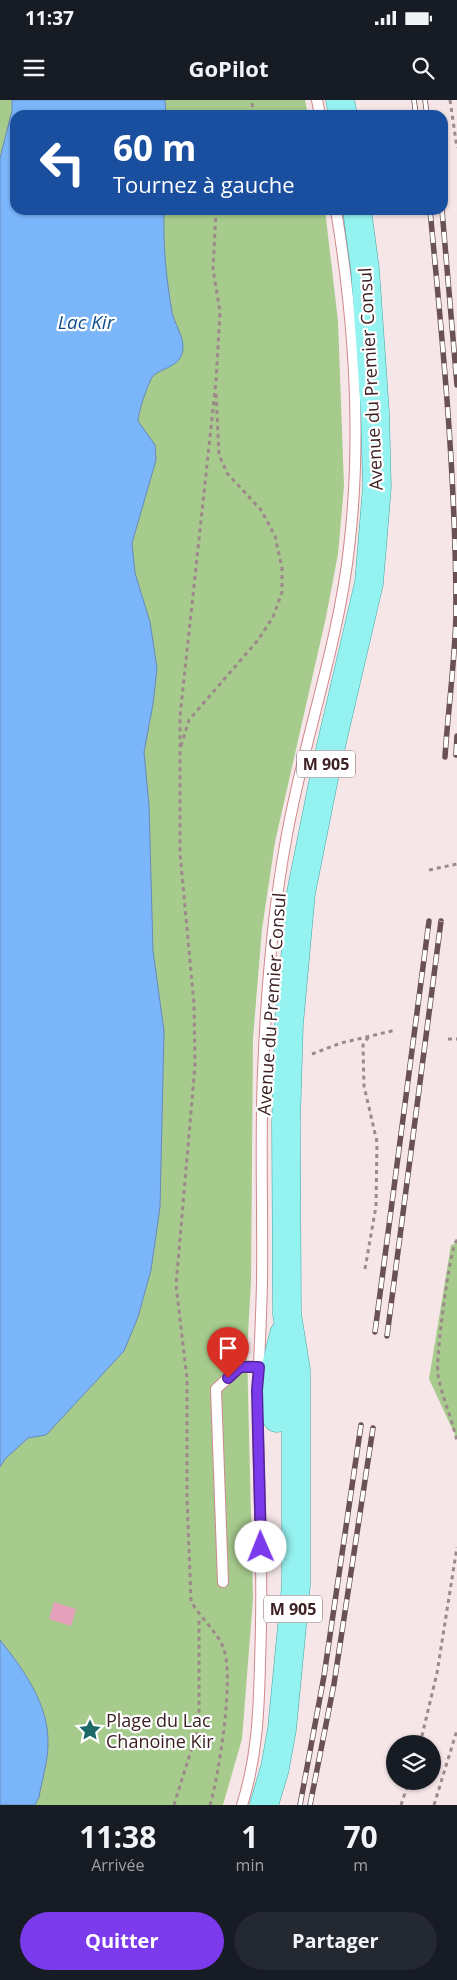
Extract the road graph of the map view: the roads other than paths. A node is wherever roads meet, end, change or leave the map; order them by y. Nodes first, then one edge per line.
1 (337, 215) edge
2 (358, 215) edge
3 (277, 1372) junction
4 (223, 1582) dead end
5 (242, 1805) edge
6 (264, 1805) edge

1 - 3 lane, Avenue du Premier Consul / M 905
2 - 3 main road, Avenue du Premier Consul / M 905
3 - 4 lane
3 - 5 lane, Avenue du Premier Consul / M 905
3 - 6 main road, Avenue du Premier Consul / M 905

